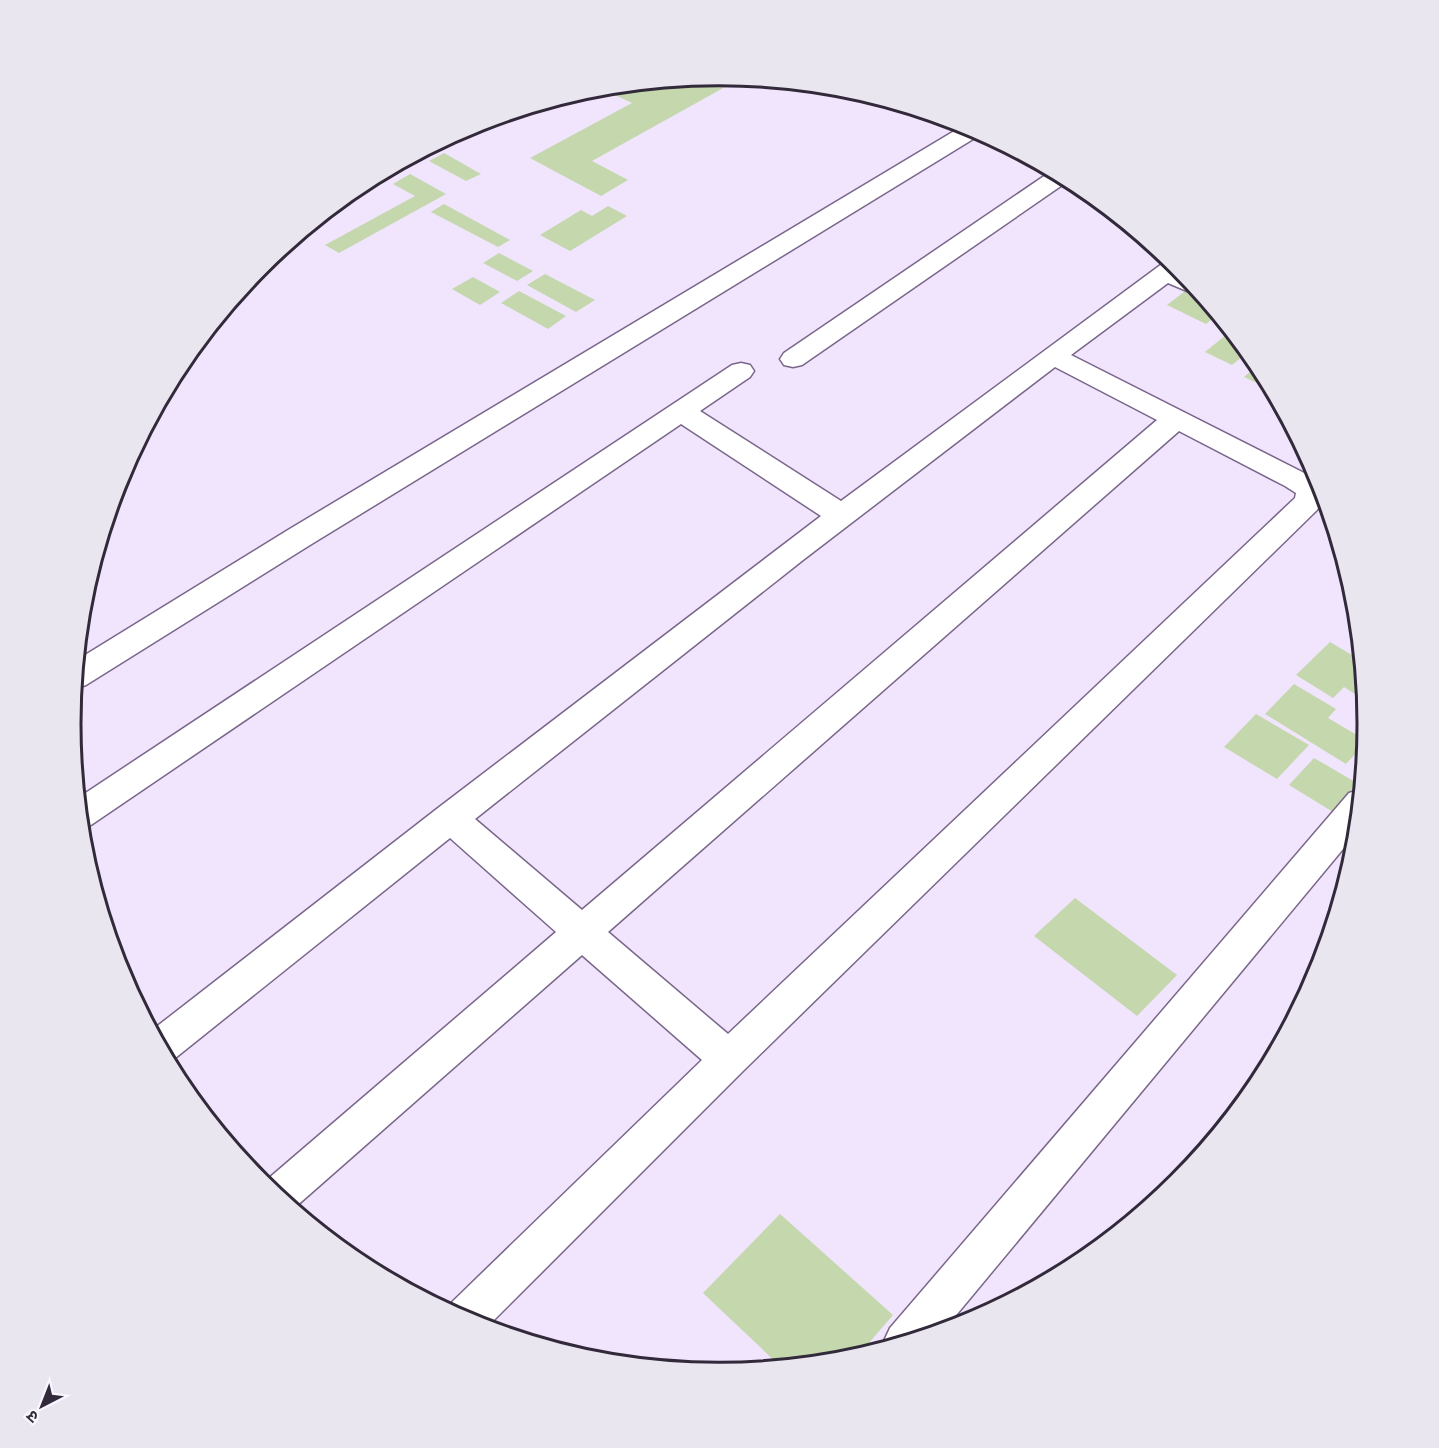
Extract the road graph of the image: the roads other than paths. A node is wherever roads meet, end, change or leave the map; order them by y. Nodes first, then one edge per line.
1 (965, 134) edge
2 (1054, 180) edge
3 (1169, 271) edge
4 (1053, 356) junction
5 (794, 360) dead end
6 (741, 371) dead end
7 (681, 411) junction
8 (1176, 419) junction
9 (843, 516) junction
10 (83, 672) edge
11 (87, 811) edge
12 (1352, 813) edge
13 (450, 818) junction
14 (583, 931) junction
15 (166, 1042) edge
16 (729, 1059) junction
17 (284, 1190) edge
18 (472, 1312) edge
19 (914, 1332) edge

1 - 10 street
2 - 5 street
3 - 4 street
4 - 8 street
4 - 9 street
6 - 7 street
7 - 9 street
7 - 11 street
8 - 14 street
8 - 16 street
9 - 13 street
12 - 19 street
13 - 14 street
13 - 15 street
14 - 16 street
14 - 17 street
16 - 18 street

